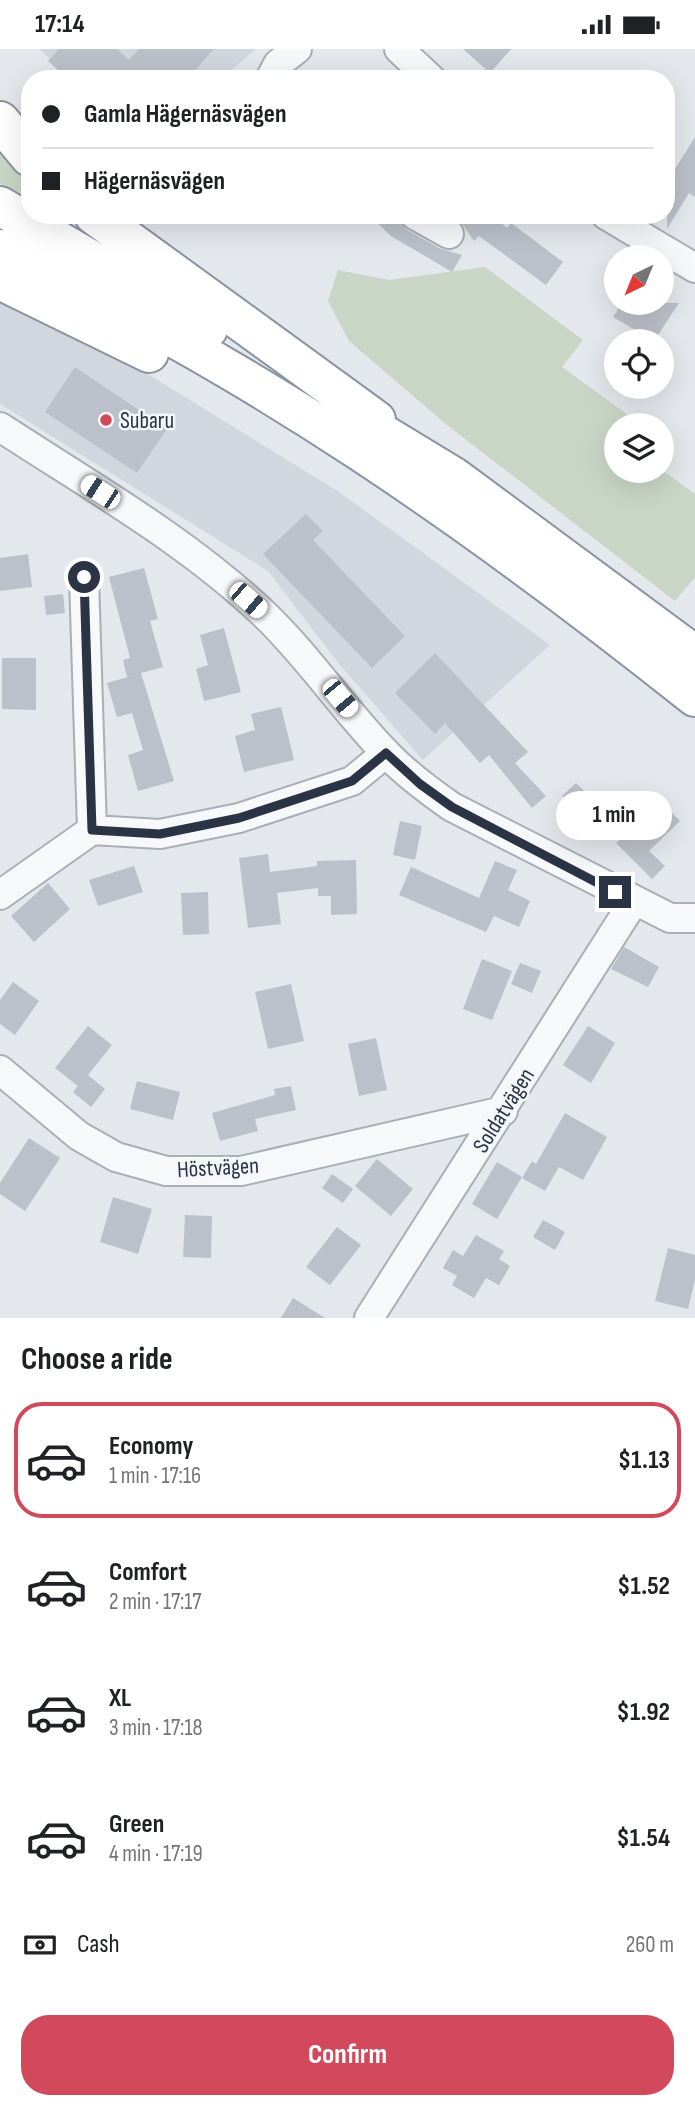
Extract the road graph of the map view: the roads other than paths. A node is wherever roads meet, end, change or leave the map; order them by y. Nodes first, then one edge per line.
1 (297, 49) edge
2 (399, 49) edge
3 (275, 70) edge
4 (421, 70) edge
5 (0, 121) edge
6 (21, 146) edge
7 (0, 207) edge
8 (21, 219) edge
9 (29, 224) edge
10 (106, 224) edge
11 (431, 224) edge
12 (621, 224) edge
13 (449, 234) dead end
14 (0, 249) edge
15 (695, 268) edge
16 (0, 280) edge
17 (313, 419) junction
18 (0, 428) edge
19 (454, 477) junction
20 (84, 577) dead end
21 (695, 655) edge
22 (695, 697) edge
23 (386, 753) junction
24 (92, 830) junction
25 (0, 895) edge
26 (634, 901) junction
27 (695, 918) edge
28 (0, 1070) edge
29 (503, 1111) junction
30 (369, 1318) edge

1 - 3 street
2 - 4 street
5 - 6 highway
7 - 8 highway
9 - 19 highway
10 - 19 highway
11 - 13 street
12 - 15 street
14 - 17 highway
16 - 17 highway
17 - 22 highway
18 - 23 street
19 - 21 highway
20 - 24 street
23 - 24 street
23 - 26 street
24 - 25 street
26 - 27 street
26 - 29 street, Soldatvägen
28 - 29 street, Höstvägen
29 - 30 street, Soldatvägen

